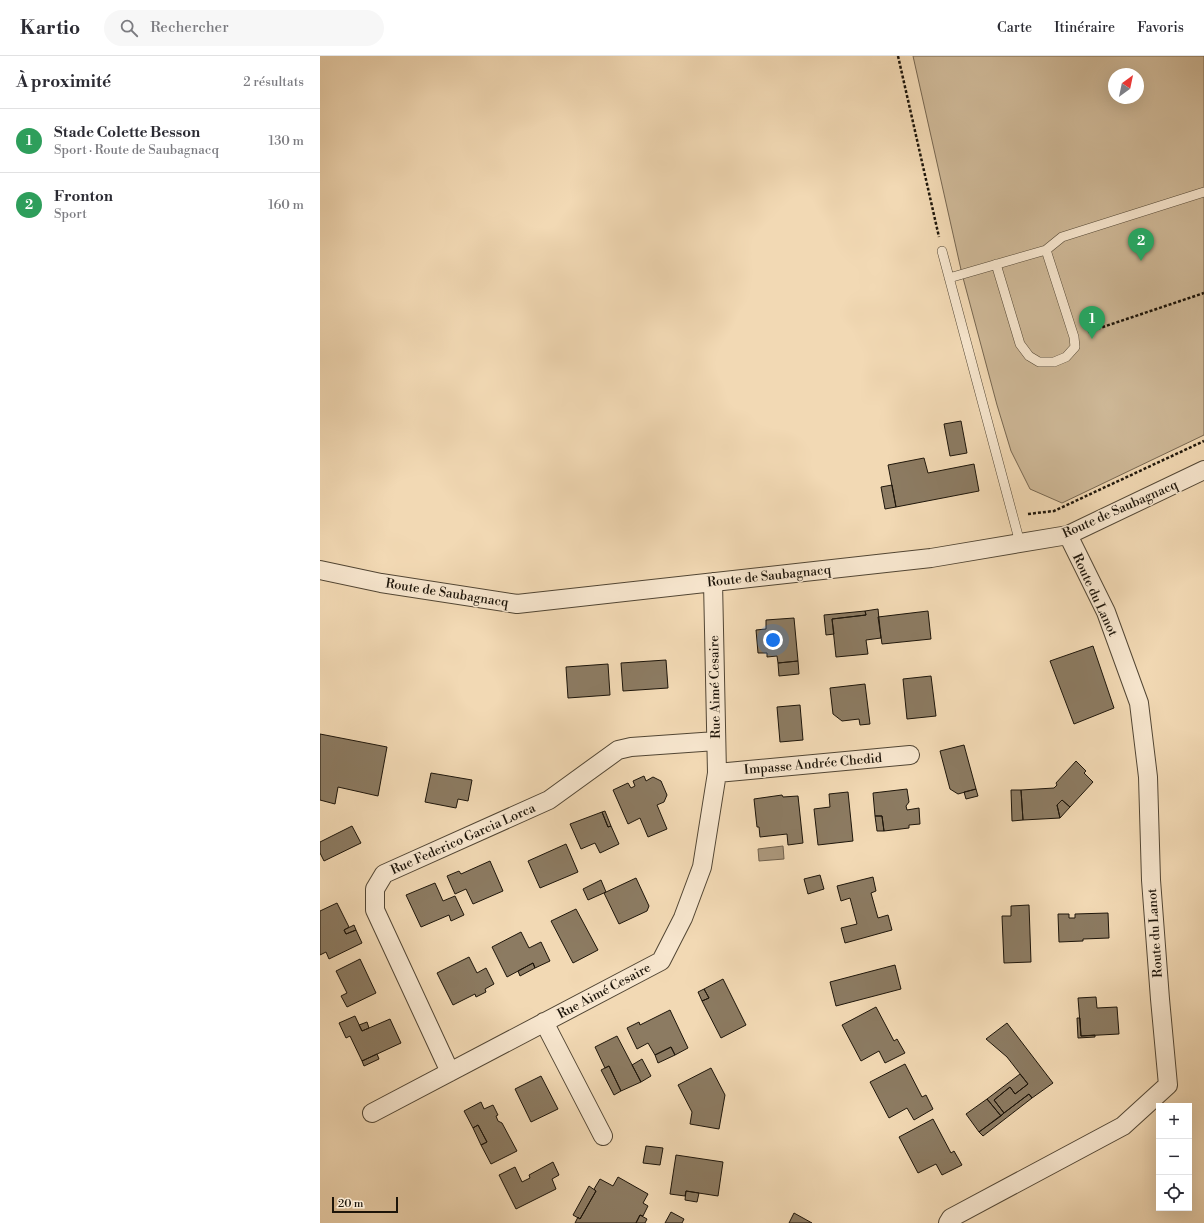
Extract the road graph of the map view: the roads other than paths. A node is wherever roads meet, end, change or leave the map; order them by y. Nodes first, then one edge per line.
1 (1204, 192) edge
2 (1046, 250) junction
3 (942, 251) road end
4 (996, 264) junction
5 (949, 278) junction
6 (1204, 470) edge
7 (1068, 535) junction
8 (1020, 543) junction
9 (320, 570) edge
10 (712, 582) junction
11 (716, 740) junction
12 (910, 755) dead end
13 (717, 773) junction
14 (544, 1022) junction
15 (450, 1072) junction
16 (372, 1112) dead end
17 (603, 1136) dead end
18 (948, 1223) edge

1 - 2 lane
2 - 4 lane
2 - 4 lane
3 - 5 lane
4 - 5 lane
5 - 8 lane
6 - 7 street, Route de Saubagnacq
7 - 8 street, Route de Saubagnacq
7 - 18 street, Route du Lanot
8 - 10 street, Route de Saubagnacq
9 - 10 street, Route de Saubagnacq
10 - 11 street, Rue Aimé Cesaire
11 - 13 street, Rue Aimé Cesaire
11 - 15 street, Rue Federico Garcia Lorca
12 - 13 street, Impasse Andrée Chedid
13 - 14 street, Rue Aimé Cesaire
14 - 15 street, Rue Aimé Cesaire
14 - 17 street
15 - 16 street, Rue Aimé Cesaire

